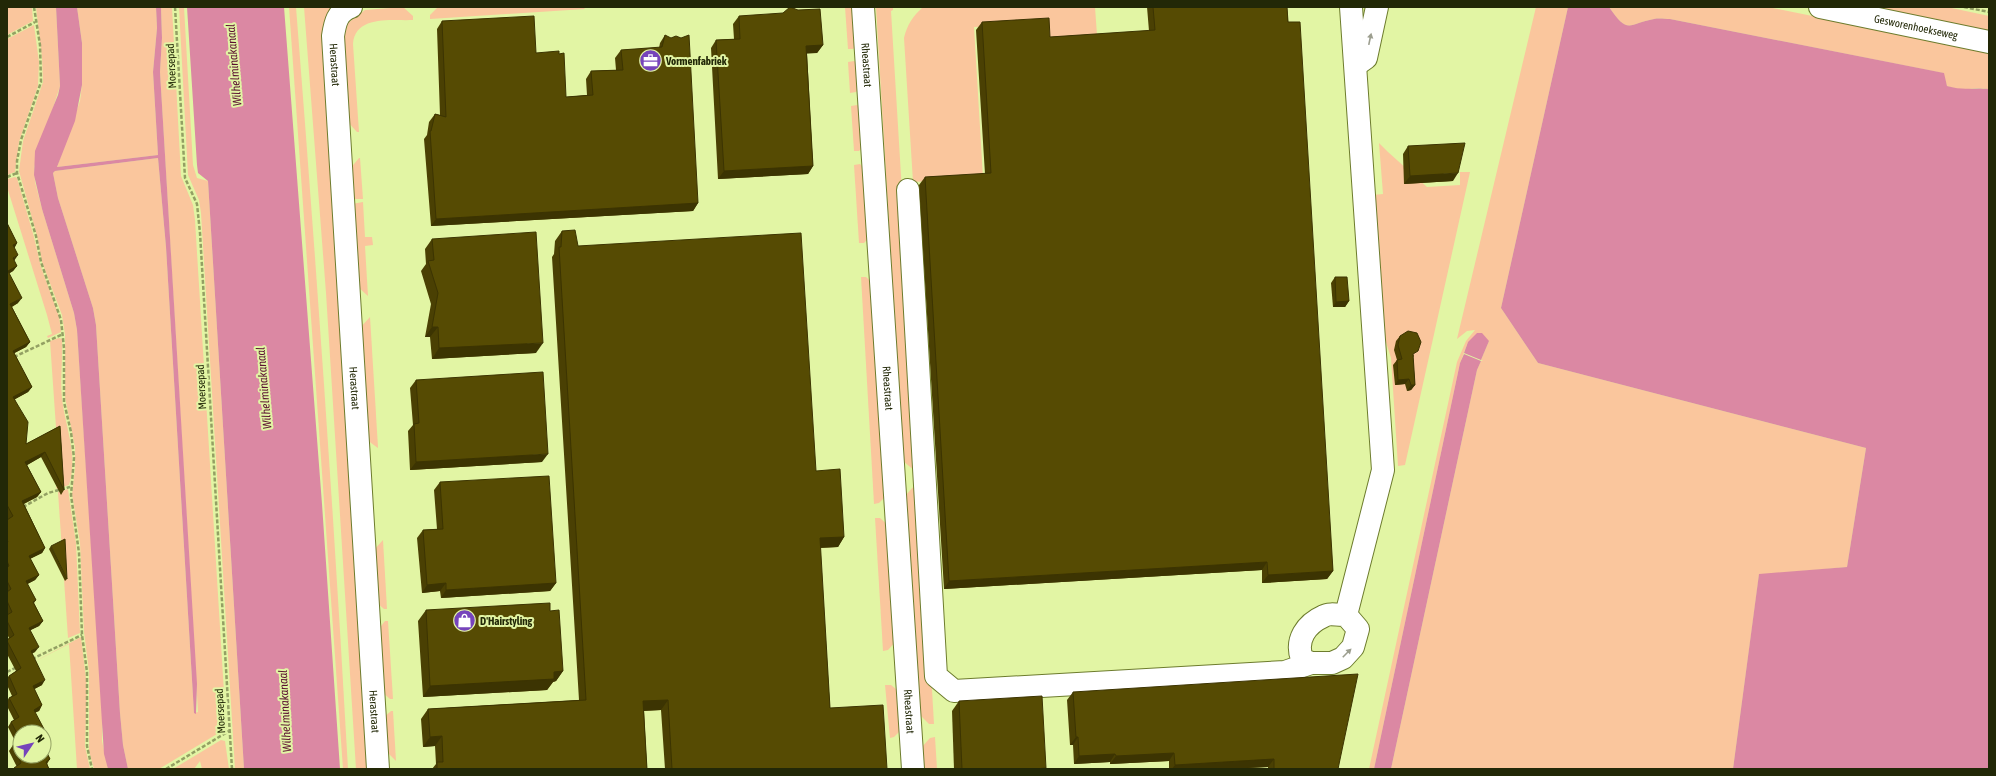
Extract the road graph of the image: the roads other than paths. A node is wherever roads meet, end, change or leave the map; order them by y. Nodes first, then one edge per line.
1 (863, 7) edge
2 (1351, 7) edge
3 (1377, 7) edge
4 (1820, 7) edge
5 (348, 8) edge
6 (1989, 42) edge
7 (1356, 65) junction
8 (908, 190) dead end
9 (1346, 615) junction
10 (1311, 663) junction
11 (378, 769) edge
12 (913, 769) edge

1 - 12 street, Rheastraat
2 - 7 street
7 -> 3 street
4 - 6 street, Gesworenhoekseweg
5 - 11 street, Herastraat
7 - 9 street
8 - 10 street
10 -> 9 street
9 - 10 street

